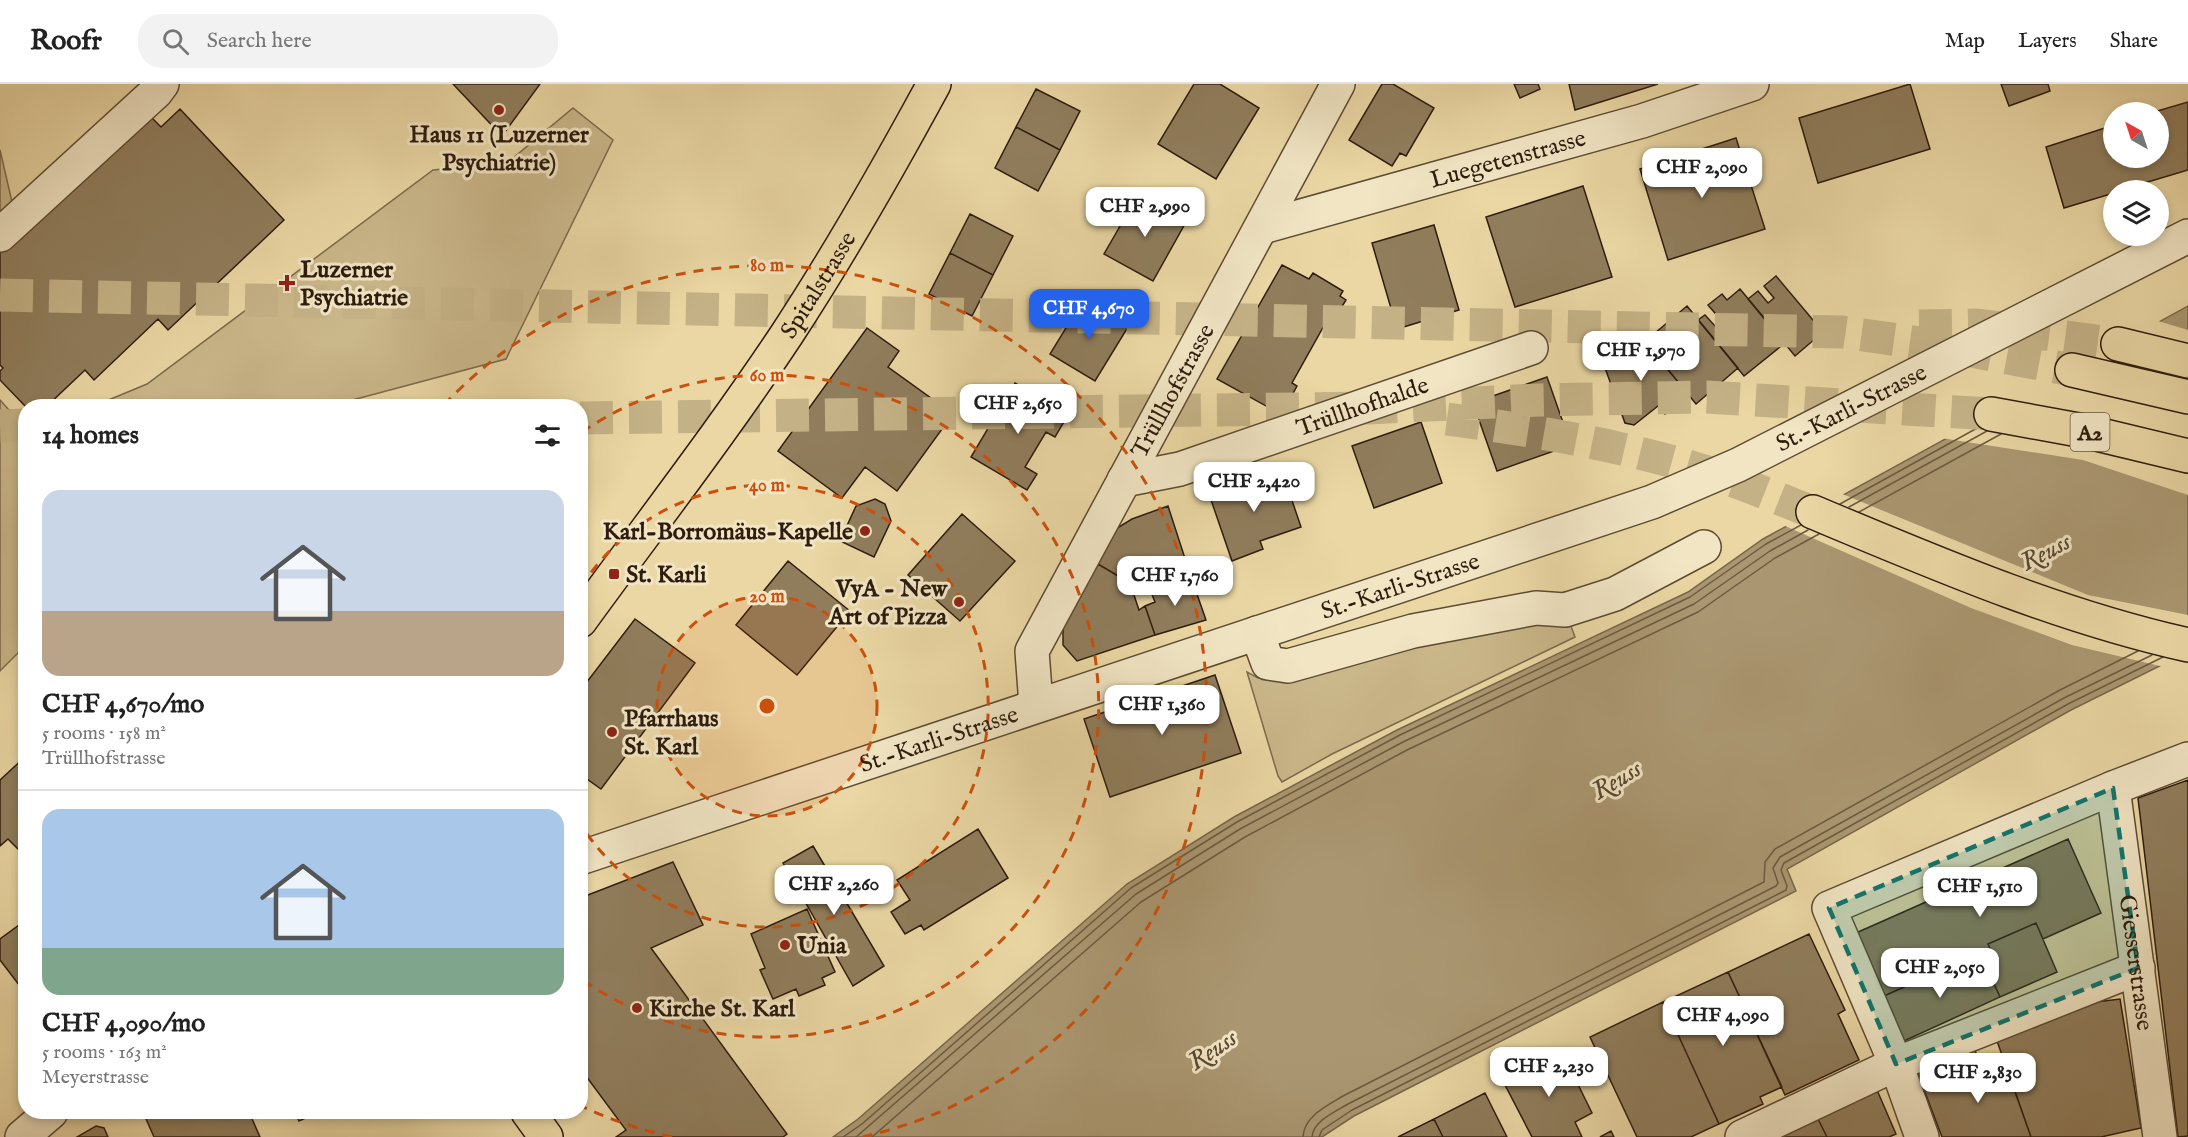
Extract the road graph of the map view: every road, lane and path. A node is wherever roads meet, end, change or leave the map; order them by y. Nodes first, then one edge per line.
1 (162, 84) edge
2 (934, 84) edge
3 (1338, 84) edge
4 (1752, 84) edge
5 (1262, 227) junction
6 (0, 235) edge
7 (2188, 236) edge
8 (2118, 344) tunnel mouth
9 (1531, 348) dead end
10 (2188, 361) edge
11 (2072, 370) tunnel mouth
12 (2188, 397) edge
13 (1991, 414) tunnel mouth
14 (2188, 456) edge
15 (1124, 480) junction
16 (1813, 512) tunnel mouth
17 (1704, 547) dead end
18 (588, 610) edge
19 (1257, 633) junction
20 (2188, 645) edge
21 (1036, 705) junction
22 (2188, 759) edge
23 (2113, 788) junction
24 (588, 855) edge
25 (2139, 968) junction
26 (1896, 1064) junction
27 (43, 1119) edge
28 (533, 1119) edge
29 (22, 1137) edge
30 (546, 1137) edge
31 (1742, 1137) edge
32 (1922, 1137) edge
33 (2160, 1137) edge

1 - 6 street
2 - 18 main road, Spitalstrasse
3 - 5 street, Trüllhofstrasse
4 - 5 street, Luegetenstrasse
5 - 15 street, Trüllhofstrasse
7 - 19 street, St.-Karli-Strasse
8 - 10 main road
9 - 15 street, Trüllhofhalde
11 - 12 main road, A2
13 - 14 main road, A2
15 - 21 street, Trüllhofstrasse
16 - 20 main road
17 - 19 street
19 - 21 street, St.-Karli-Strasse
21 - 24 street, St.-Karli-Strasse
22 - 23 street
23 - 25 street, Giesserstrasse
23 - 26 street
25 - 26 street
25 - 33 street, Giesserstrasse
26 - 31 street
26 - 32 street
27 - 29 street
28 - 30 main road

